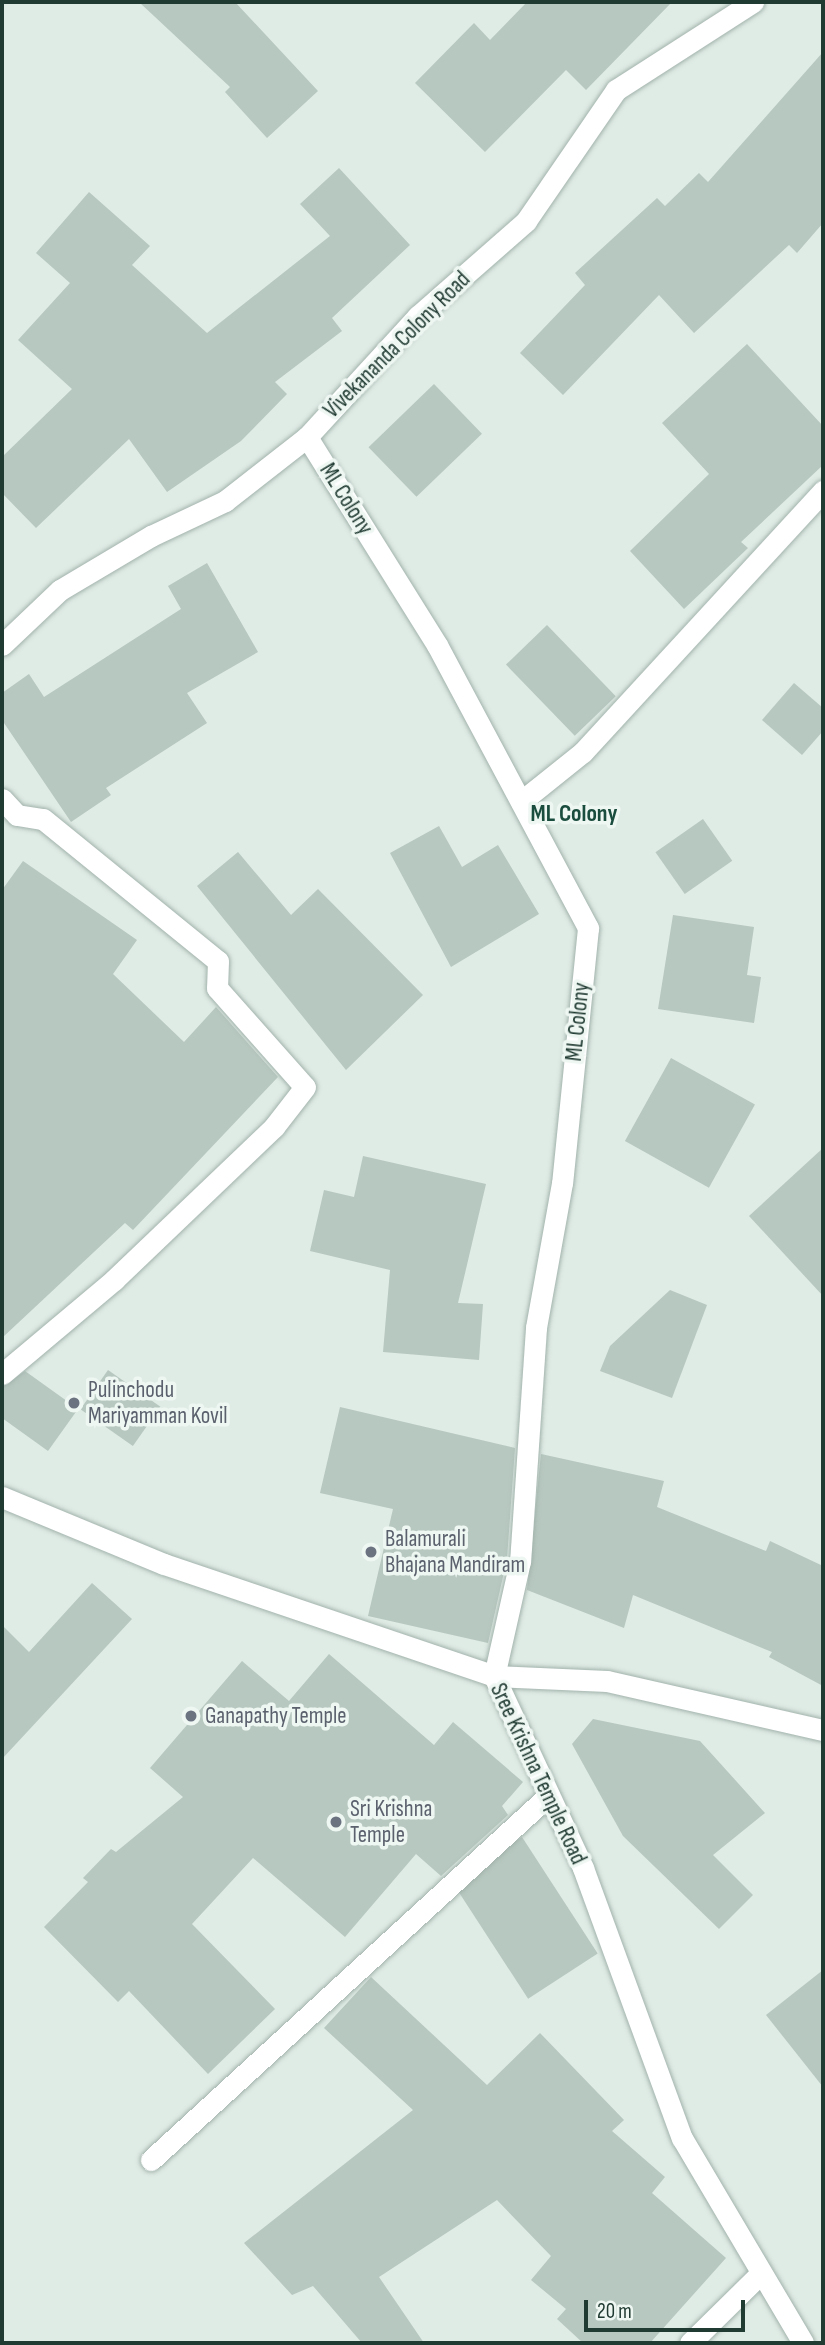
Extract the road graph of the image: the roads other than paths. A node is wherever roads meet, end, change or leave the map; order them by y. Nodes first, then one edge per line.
1 (753, 2) edge
2 (307, 437) junction
3 (823, 491) edge
4 (2, 645) edge
5 (2, 799) edge
6 (523, 800) junction
7 (2, 1374) edge
8 (2, 1497) edge
9 (494, 1676) junction
10 (823, 1730) edge
11 (548, 1796) junction
12 (151, 2160) dead end
13 (761, 2274) junction
14 (690, 2343) edge
15 (803, 2343) edge

1 - 2 street, Vivekananda Colony Road
2 - 4 street, Vivekananda Colony Road
2 - 6 street, ML Colony
3 - 6 street
5 - 7 street
6 - 9 street, ML Colony
8 - 9 street, Sree Krishna Temple Road
9 - 10 street
9 - 11 street, Sree Krishna Temple Road
11 - 12 street
11 - 13 street, Sree Krishna Temple Road
13 - 14 street
13 - 15 street, Sree Krishna Temple Road

